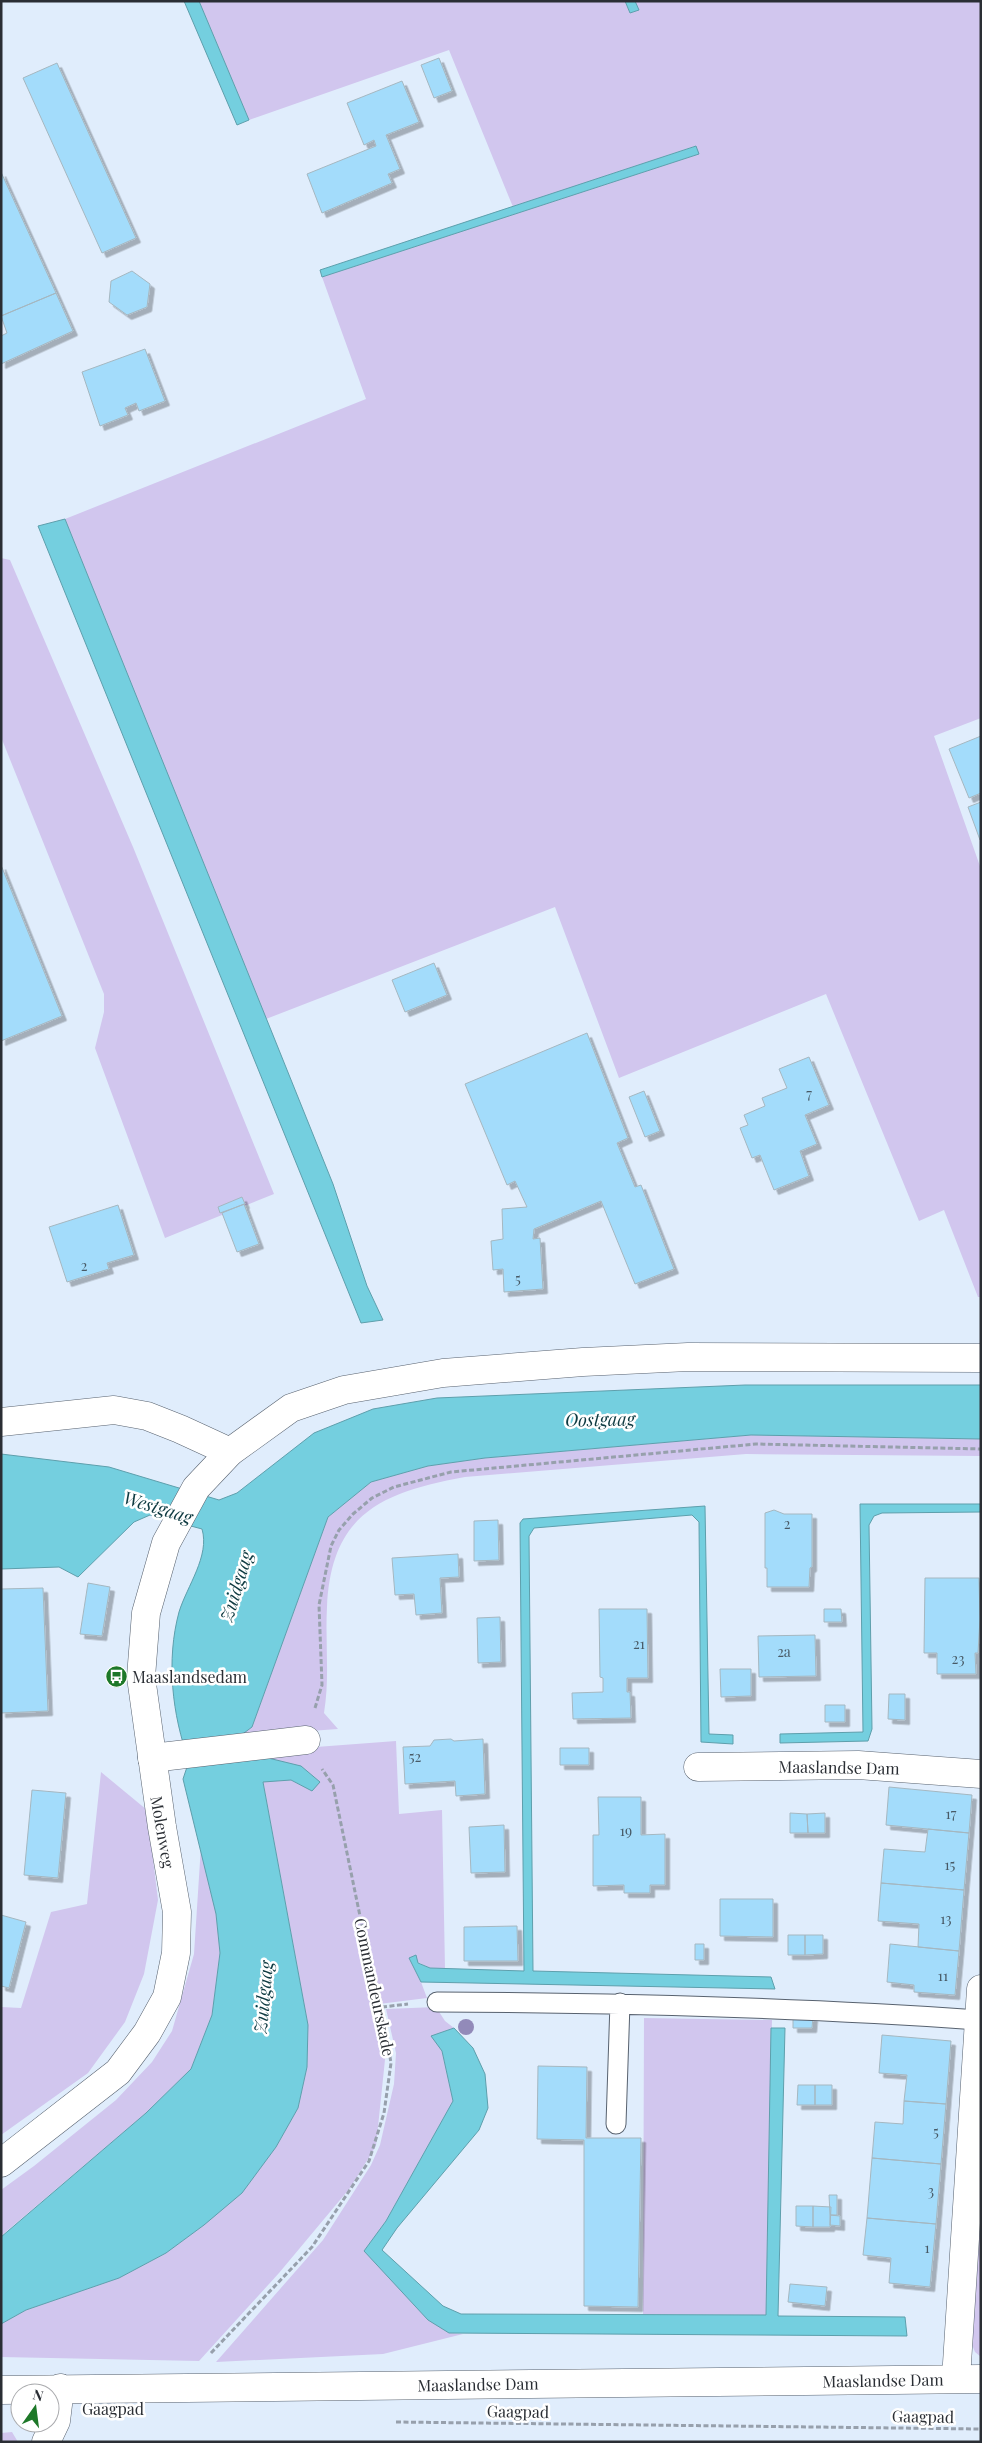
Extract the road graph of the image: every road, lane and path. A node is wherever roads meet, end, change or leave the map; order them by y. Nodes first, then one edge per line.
1 (981, 1358) edge
2 (1, 1422) edge
3 (981, 1448) edge
4 (230, 1452) junction
5 (306, 1740) junction
6 (158, 1758) junction
7 (698, 1767) dead end
8 (981, 1774) edge
9 (981, 1989) edge
10 (438, 2002) dead end
11 (620, 2003) junction
12 (978, 2020) junction
13 (616, 2124) dead end
14 (1, 2164) edge
15 (968, 2379) edge
16 (177, 2386) junction
17 (60, 2388) edge
18 (388, 2422) dead end
19 (981, 2429) edge

1 - 4 street
2 - 4 street
3 - 5 path
4 - 6 street, Molenweg
5 - 6 street
5 - 16 path, Commandeurskade
6 - 14 street, Molenweg
7 - 8 street, Maaslandse Dam
9 - 12 street, Maaslandse Dam
10 - 11 lane
11 - 12 lane
11 - 13 lane
12 - 15 street, Maaslandse Dam
15 - 16 street, Maaslandse Dam
16 - 17 street, Maaslandse Dam
18 - 19 path, Gaagpad

